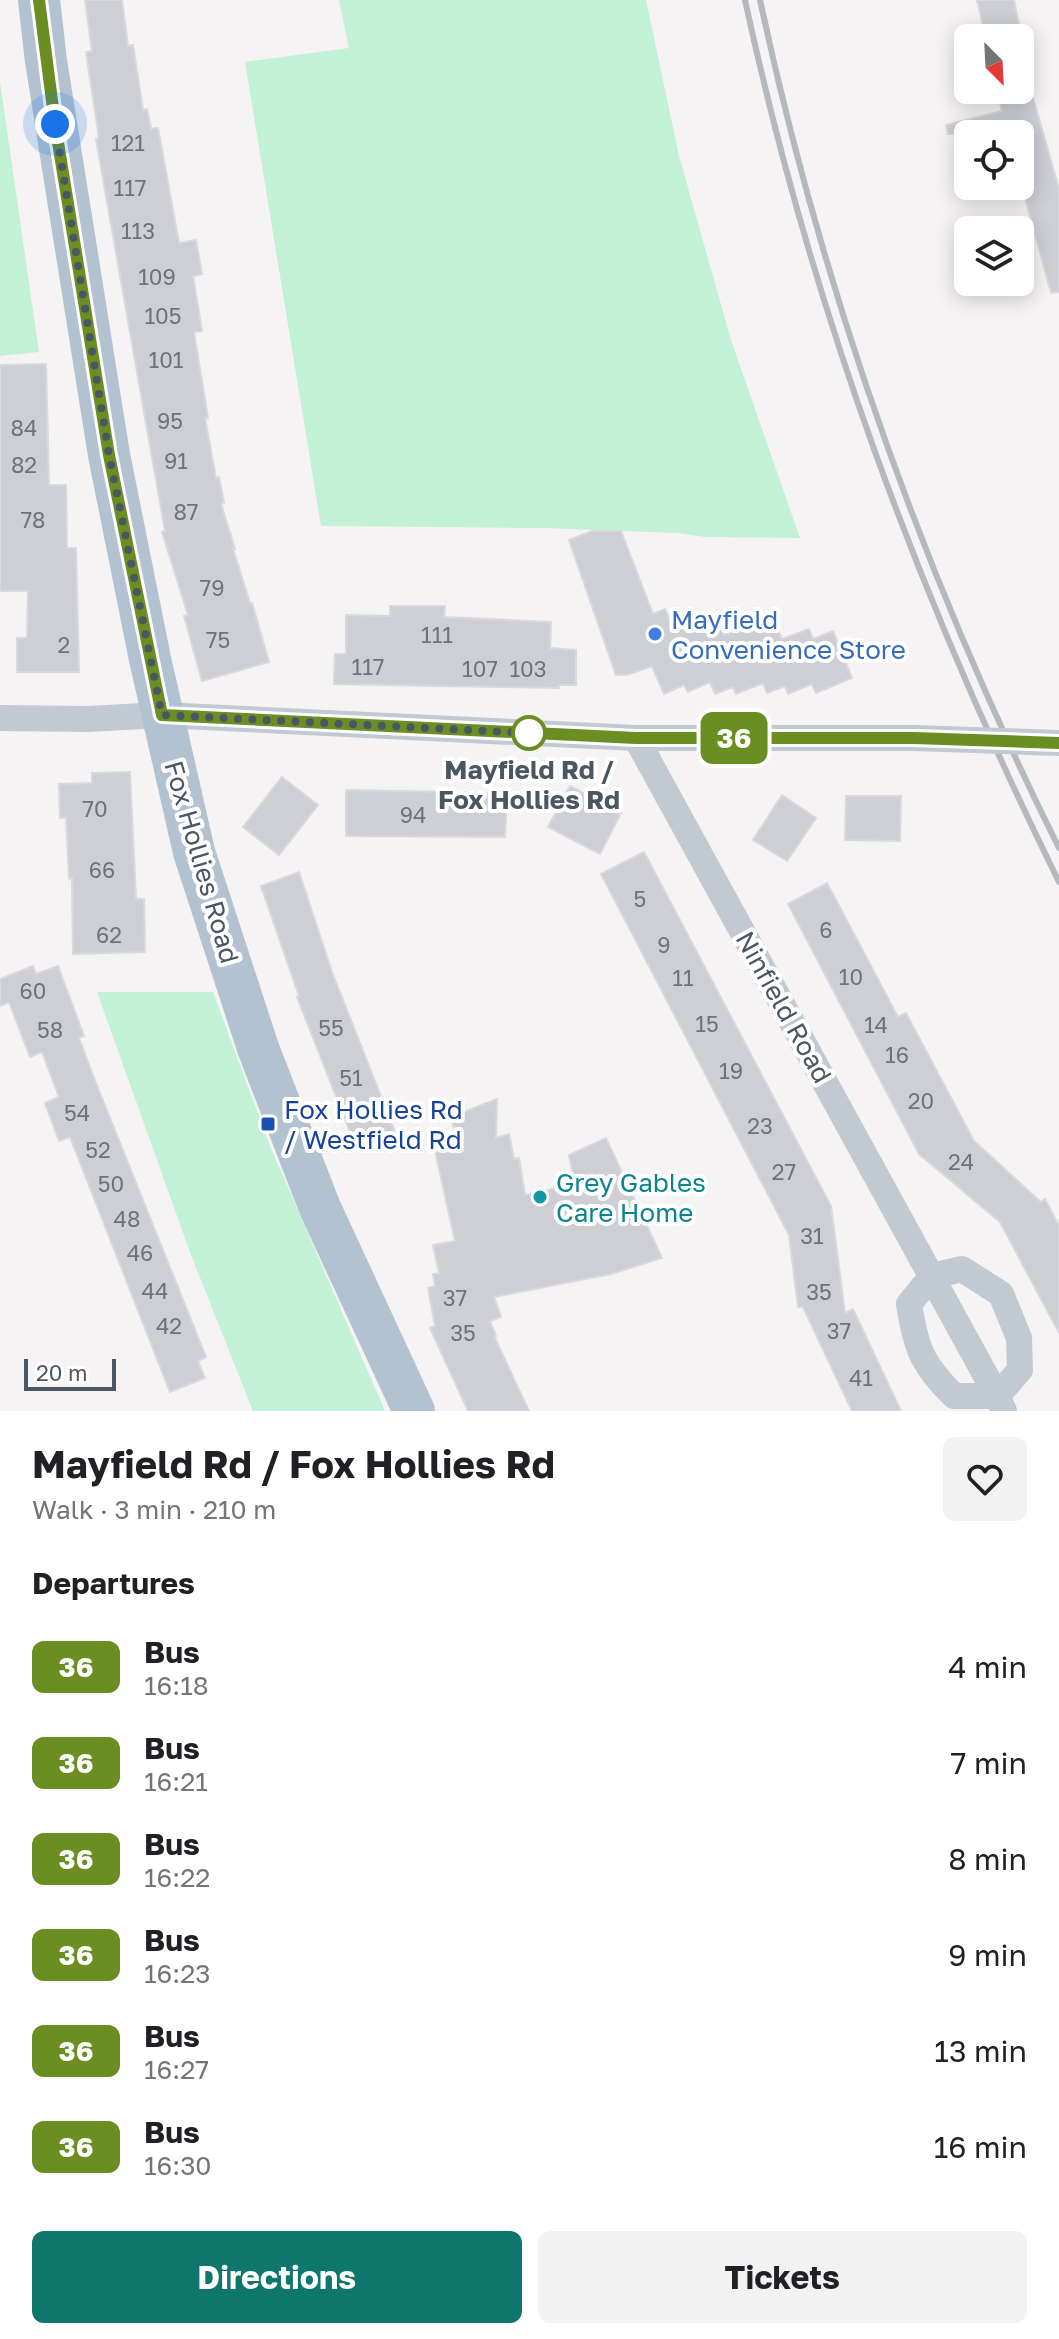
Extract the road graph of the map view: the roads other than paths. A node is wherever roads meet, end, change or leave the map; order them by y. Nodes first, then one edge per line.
1 (39, 0) edge
2 (162, 715) junction
3 (0, 718) edge
4 (636, 738) junction
5 (1059, 743) edge
6 (932, 1276) junction
7 (1000, 1404) edge
8 (414, 1411) edge

1 - 2 main road, Fox Hollies Road
2 - 3 street
2 - 4 street
2 - 8 main road, Fox Hollies Road
4 - 5 street, bridge
4 - 6 street, Ninfield Road
6 - 7 street, Ninfield Road
6 - 7 street
6 - 7 street

